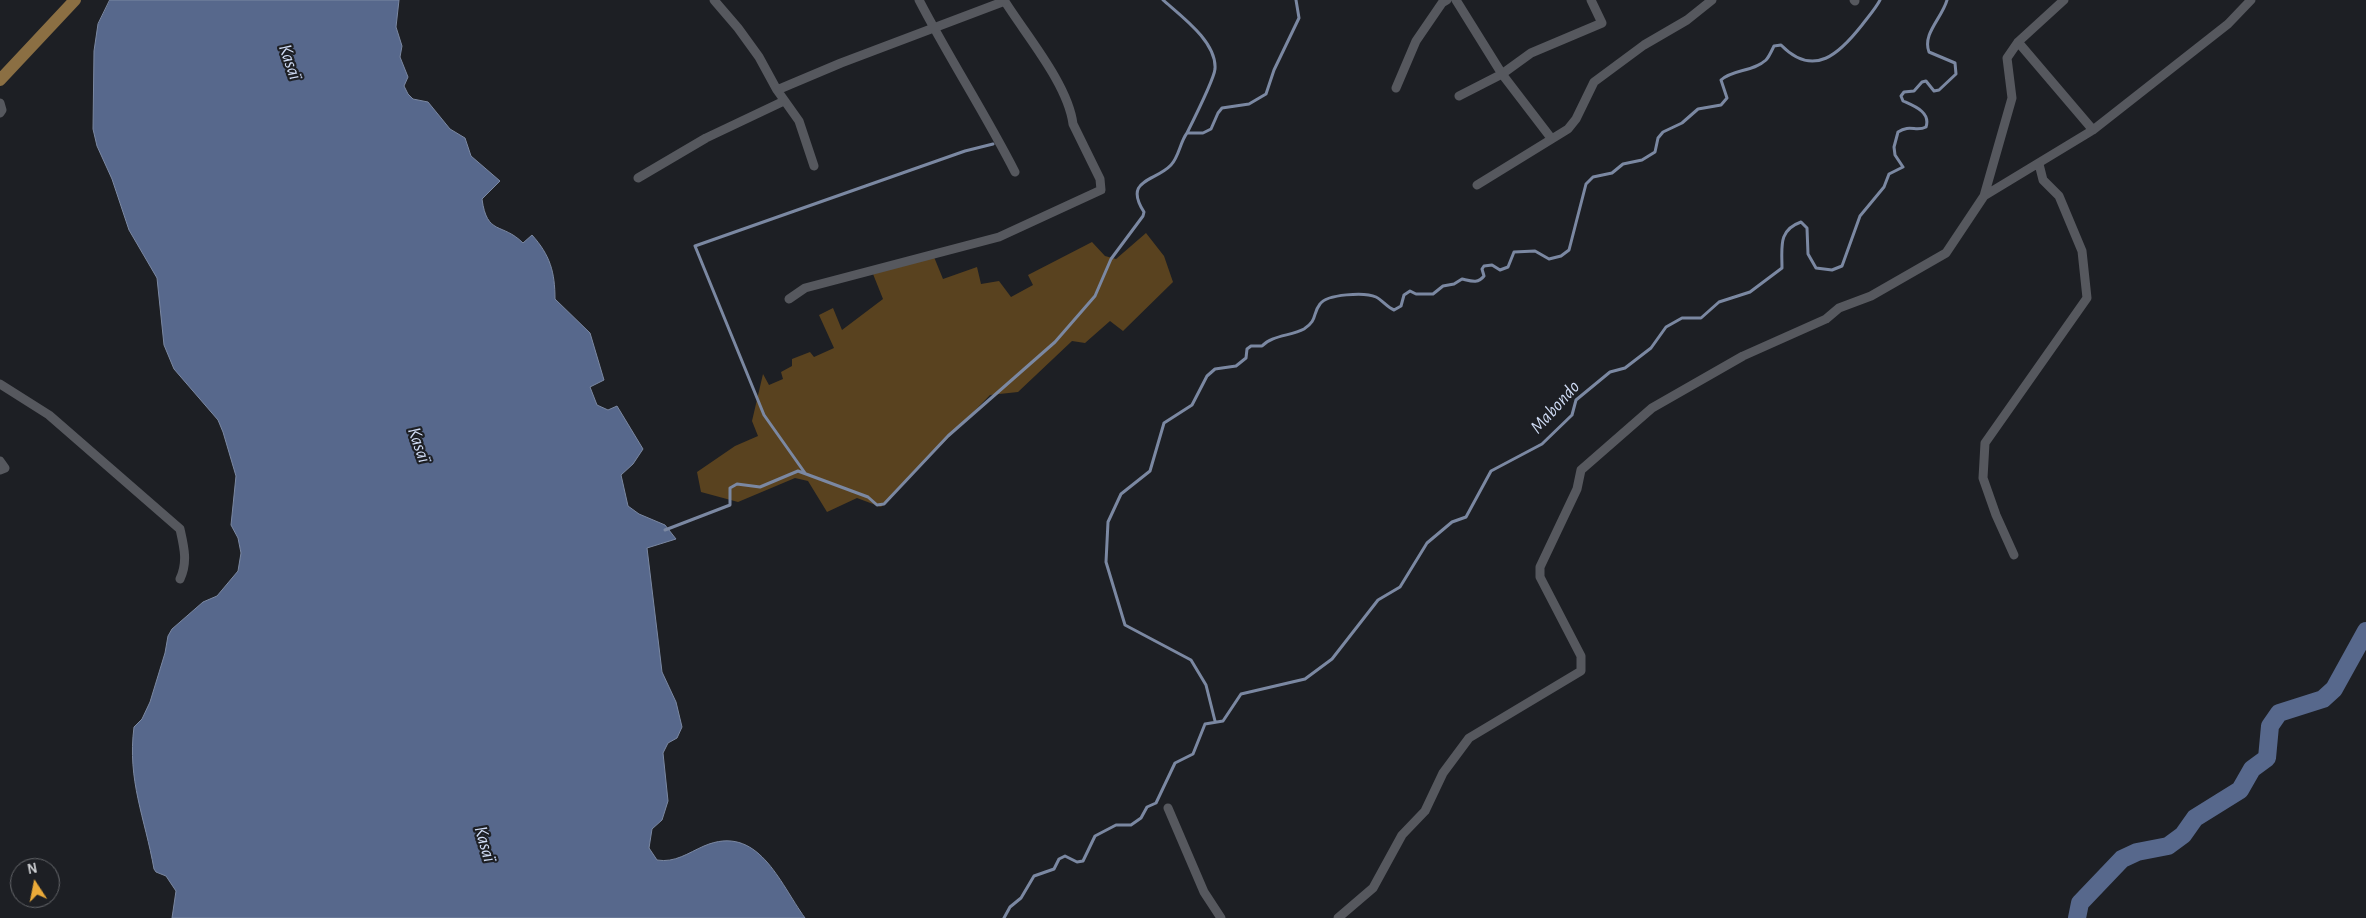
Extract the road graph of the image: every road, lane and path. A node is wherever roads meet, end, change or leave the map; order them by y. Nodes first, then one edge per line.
1 (75, 0) edge
2 (714, 0) edge
3 (918, 0) edge
4 (1446, 0) edge
5 (1456, 0) edge
6 (1590, 0) edge
7 (1712, 0) edge
8 (2064, 0) edge
9 (2250, 0) edge
10 (1004, 1) edge
11 (934, 30) junction
12 (2018, 42) junction
13 (1502, 74) junction
14 (0, 80) edge
15 (1396, 88) dead end
16 (777, 90) junction
17 (1458, 96) dead end
18 (784, 101) junction
19 (0, 103) edge
20 (0, 113) edge
21 (2093, 130) junction
22 (1550, 138) junction
23 (2039, 164) junction
24 (814, 166) dead end
25 (1015, 172) dead end
26 (638, 178) dead end
27 (1477, 185) dead end
28 (1984, 196) junction
29 (789, 299) dead end
30 (0, 384) edge
31 (0, 461) edge
32 (0, 470) edge
33 (2014, 555) dead end
34 (180, 579) dead end
35 (1168, 808) dead end
36 (1221, 918) edge
37 (1338, 918) edge

1 - 14 main road
2 - 16 street
3 - 11 street
4 - 15 street
5 - 13 street
6 - 13 street
7 - 22 street
8 - 12 street
9 - 21 street
10 - 11 street
10 - 29 street
11 - 16 street
11 - 25 street
12 - 21 street
12 - 28 street
13 - 17 street
13 - 22 street
16 - 18 street
18 - 24 street
18 - 26 street
19 - 20 street
21 - 23 street
22 - 27 street
23 - 28 street
23 - 33 street
28 - 37 street
30 - 34 street
31 - 32 street
35 - 36 street

